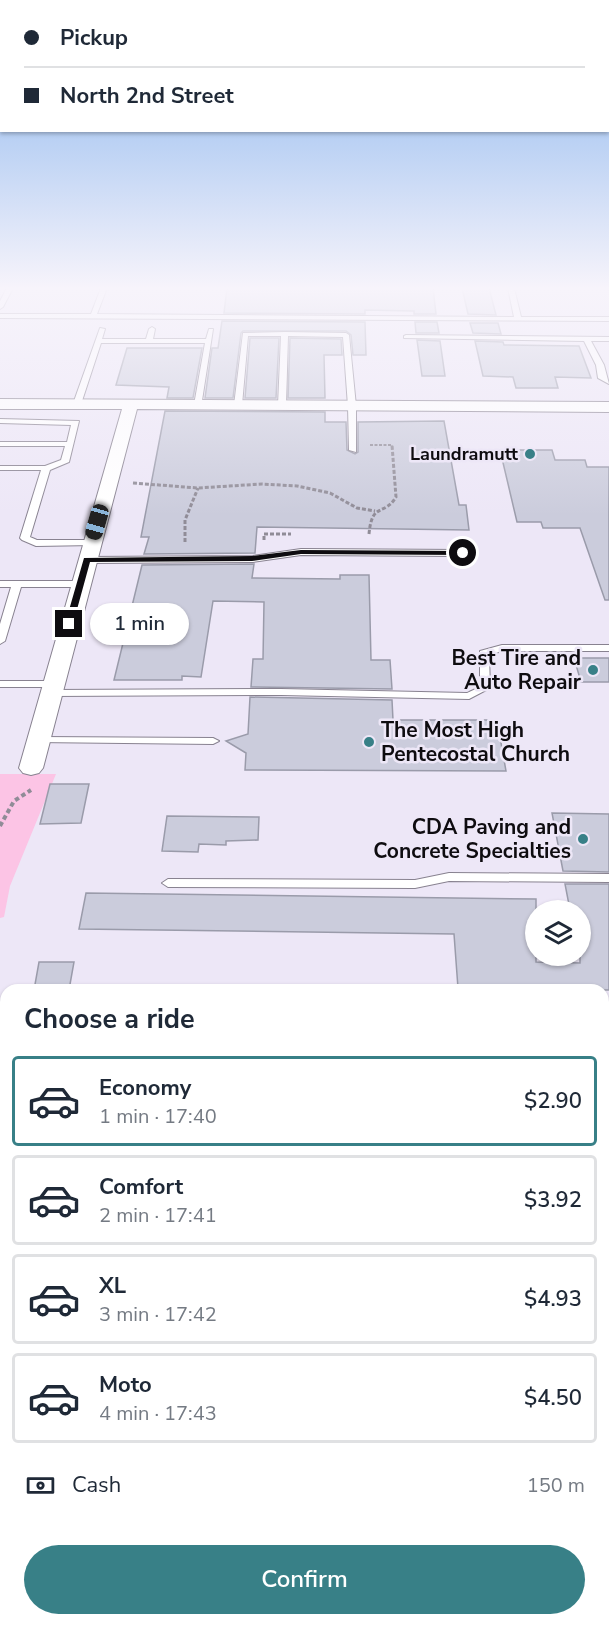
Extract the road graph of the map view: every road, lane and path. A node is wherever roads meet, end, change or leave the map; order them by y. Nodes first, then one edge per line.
1 (90, 364) edge
2 (205, 364) edge
3 (242, 364) edge
4 (284, 364) edge
5 (348, 364) edge
6 (599, 364) edge
7 (609, 382) edge
8 (200, 398) junction
9 (0, 404) edge
10 (77, 404) junction
11 (131, 404) junction
12 (238, 405) junction
13 (282, 405) junction
14 (352, 406) junction
15 (609, 407) edge
16 (0, 421) edge
17 (0, 444) edge
18 (70, 444) junction
19 (368, 445) dead end
20 (353, 450) dead end
21 (0, 468) edge
22 (46, 468) junction
23 (127, 482) dead end
24 (198, 488) junction
25 (375, 511) junction
26 (369, 534) dead end
27 (185, 542) dead end
28 (88, 552) junction
29 (463, 553) dead end
30 (0, 584) edge
31 (17, 584) junction
32 (80, 584) junction
33 (0, 641) edge
34 (609, 648) edge
35 (0, 684) edge
36 (52, 689) junction
37 (39, 740) junction
38 (213, 741) dead end
39 (31, 768) joint
40 (0, 826) edge
41 (609, 878) edge
42 (168, 884) dead end

1 - 10 lane
2 - 8 lane
3 - 12 lane
4 - 13 lane
5 - 14 lane
6 - 7 lane
8 - 11 street
8 - 12 street
9 - 10 street
10 - 11 street
11 - 28 street
12 - 13 street
13 - 14 street
14 - 15 street
14 - 20 lane
16 - 18 lane
17 - 18 lane
18 - 22 lane
19 - 25 path
21 - 22 lane
22 - 28 lane
23 - 24 path
24 - 25 path
24 - 27 path
25 - 26 path
28 - 29 lane
28 - 32 street
30 - 31 lane
31 - 32 lane
31 - 33 lane
32 - 36 street
34 - 36 lane
35 - 36 lane
36 - 37 street
37 - 38 lane
37 - 39 street
39 - 40 path
41 - 42 lane

